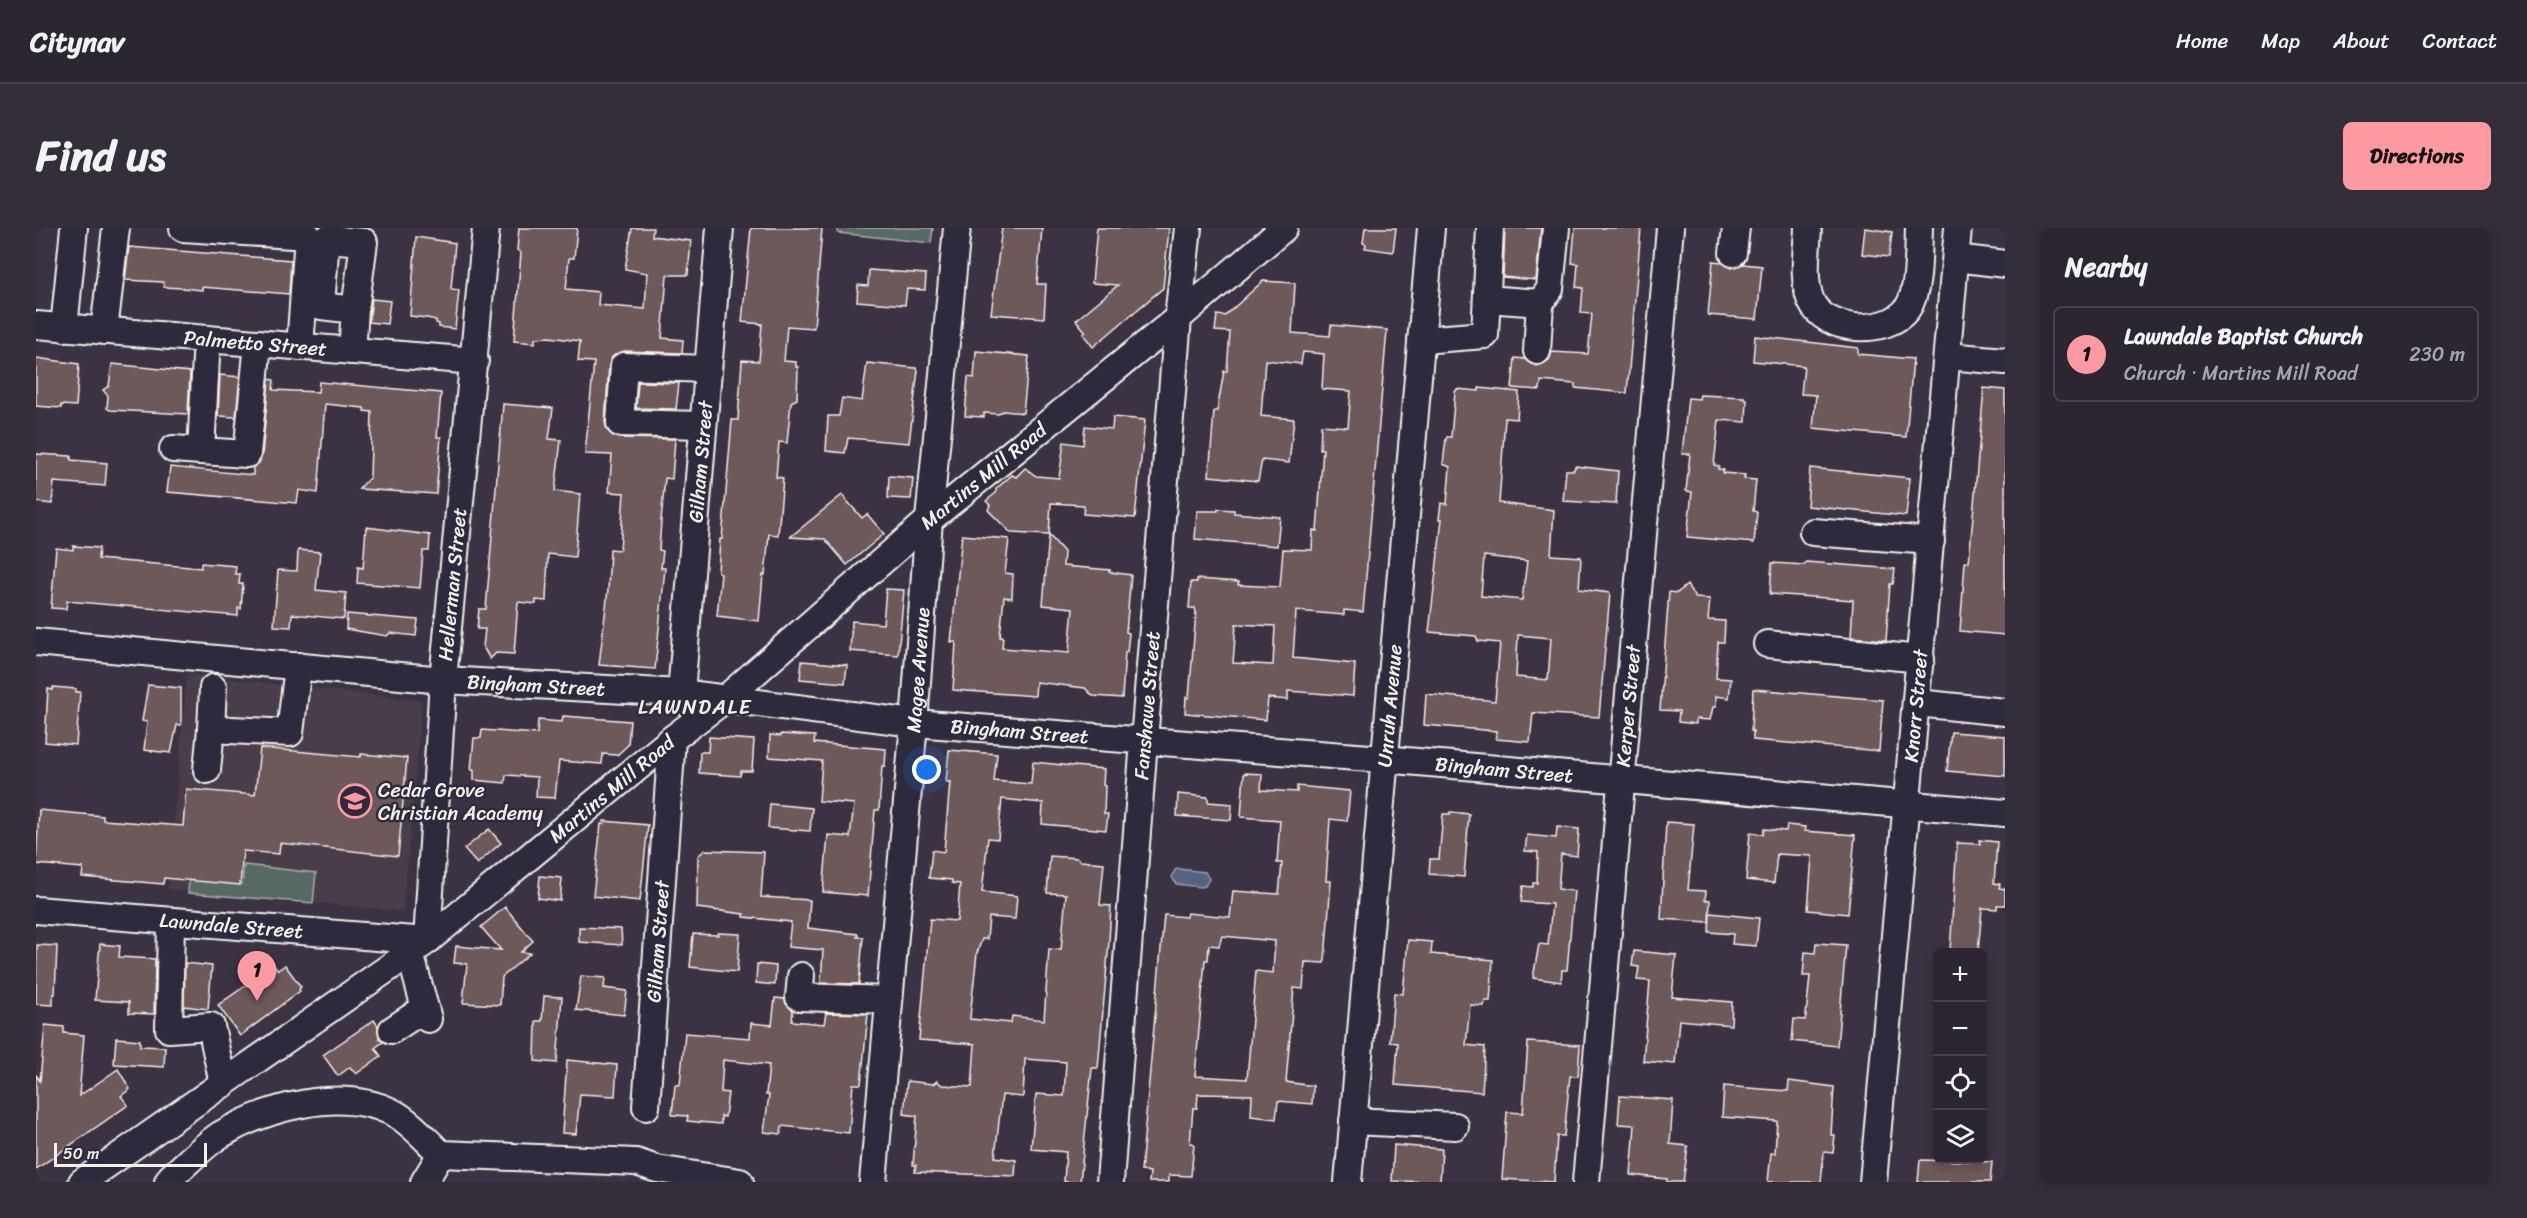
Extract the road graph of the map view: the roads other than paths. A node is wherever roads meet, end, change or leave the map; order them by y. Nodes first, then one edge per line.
1 (74, 228) edge
2 (116, 228) edge
3 (183, 228) edge
4 (486, 228) edge
5 (720, 228) edge
6 (957, 228) edge
7 (1188, 228) edge
8 (1284, 228) edge
9 (1431, 228) edge
10 (1490, 228) edge
11 (1556, 228) edge
12 (1670, 228) edge
13 (1808, 228) edge
14 (1919, 228) edge
15 (1958, 228) edge
16 (1956, 258) junction
17 (2005, 264) edge
18 (1487, 299) junction
19 (1540, 303) junction
20 (355, 310) dead end
21 (1178, 318) junction
22 (36, 325) edge
23 (64, 327) junction
24 (104, 331) junction
25 (207, 339) junction
26 (1421, 340) junction
27 (258, 343) junction
28 (300, 347) junction
29 (352, 351) junction
30 (1537, 351) dead end
31 (1947, 356) junction
32 (475, 361) junction
33 (2005, 361) edge
34 (708, 369) junction
35 (703, 425) junction
36 (173, 449) dead end
37 (201, 451) junction
38 (929, 520) junction
39 (1813, 532) dead end
40 (1930, 541) junction
41 (36, 642) edge
42 (1767, 644) dead end
43 (1921, 659) junction
44 (298, 666) junction
45 (443, 680) junction
46 (213, 688) dead end
47 (681, 693) junction
48 (725, 699) junction
49 (1917, 703) junction
50 (2005, 711) edge
51 (914, 723) junction
52 (211, 729) junction
53 (672, 739) junction
54 (1144, 741) junction
55 (1383, 759) junction
56 (207, 770) dead end
57 (1621, 779) junction
58 (1908, 805) junction
59 (2005, 813) edge
60 (36, 910) edge
61 (171, 921) junction
62 (419, 947) junction
63 (801, 976) dead end
64 (889, 1000) junction
65 (392, 1030) dead end
66 (222, 1084) junction
67 (646, 1107) dead end
68 (1353, 1121) junction
69 (1455, 1126) dead end
70 (441, 1154) junction
71 (645, 1174) edge
72 (728, 1181) edge
73 (82, 1182) edge
74 (168, 1182) edge
75 (424, 1182) edge
76 (873, 1182) edge
77 (1110, 1182) edge
78 (1348, 1182) edge
79 (1586, 1182) edge
80 (1873, 1182) edge

1 - 23 street
2 - 24 street
3 - 28 street
4 - 32 street, Hellerman Street
5 - 34 street, Gilham Street
6 - 38 street, Magee Avenue
7 - 21 street, Fanshawe Street
8 - 21 street, Martins Mill Road
9 - 26 street, Unruh Avenue
10 - 18 street
11 - 19 street
12 - 57 street, Kerper Street
13 - 14 street
15 - 16 street, Knorr Street
16 - 17 street
16 - 31 street, Knorr Street
18 - 19 street
18 - 26 street
19 - 30 street
20 - 29 street
21 - 38 street, Martins Mill Road
21 - 54 street, Fanshawe Street
22 - 23 street, Palmetto Street
23 - 24 street, Palmetto Street
24 - 25 street, Palmetto Street
25 - 27 street, Palmetto Street
25 - 37 street
26 - 55 street, Unruh Avenue
27 - 28 street, Palmetto Street
27 - 37 street
28 - 29 street, Palmetto Street
29 - 32 street, Palmetto Street
31 - 33 street
31 - 40 street, Knorr Street
32 - 45 street, Hellerman Street
34 - 35 street, Gilham Street
34 - 35 street
35 - 47 street, Gilham Street
36 - 37 street
38 - 48 street, Martins Mill Road
38 - 51 street, Magee Avenue
39 - 40 street
40 - 43 street, Knorr Street
41 - 44 street, Bingham Street
42 - 43 street
43 - 49 street, Knorr Street
44 - 45 street, Bingham Street
44 - 52 street
45 - 47 street, Bingham Street
45 - 62 street, Hellerman Street
46 - 52 street
47 - 48 street, Bingham Street
48 - 51 street, Bingham Street
48 - 53 street, Martins Mill Road
49 - 50 street
49 - 58 street, Knorr Street
51 - 54 street, Bingham Street
51 - 64 street, Magee Avenue
52 - 56 street
53 - 62 street, Martins Mill Road
53 - 67 street, Gilham Street
54 - 55 street, Bingham Street
54 - 77 street, Fanshawe Street
55 - 57 street, Bingham Street
55 - 68 street, Unruh Avenue
57 - 58 street, Bingham Street
57 - 79 street, Kerper Street
58 - 59 street, Bingham Street
58 - 80 street, Knorr Street
60 - 61 street, Lawndale Street
61 - 62 street, Lawndale Street
61 - 66 street
62 - 65 street, Hellerman Street
62 - 66 street, Martins Mill Road
63 - 64 street
64 - 76 street, Magee Avenue
66 - 73 street, Martins Mill Road
68 - 69 street
68 - 78 street, Unruh Avenue
70 - 71 street
70 - 74 street
70 - 75 street
71 - 72 street

